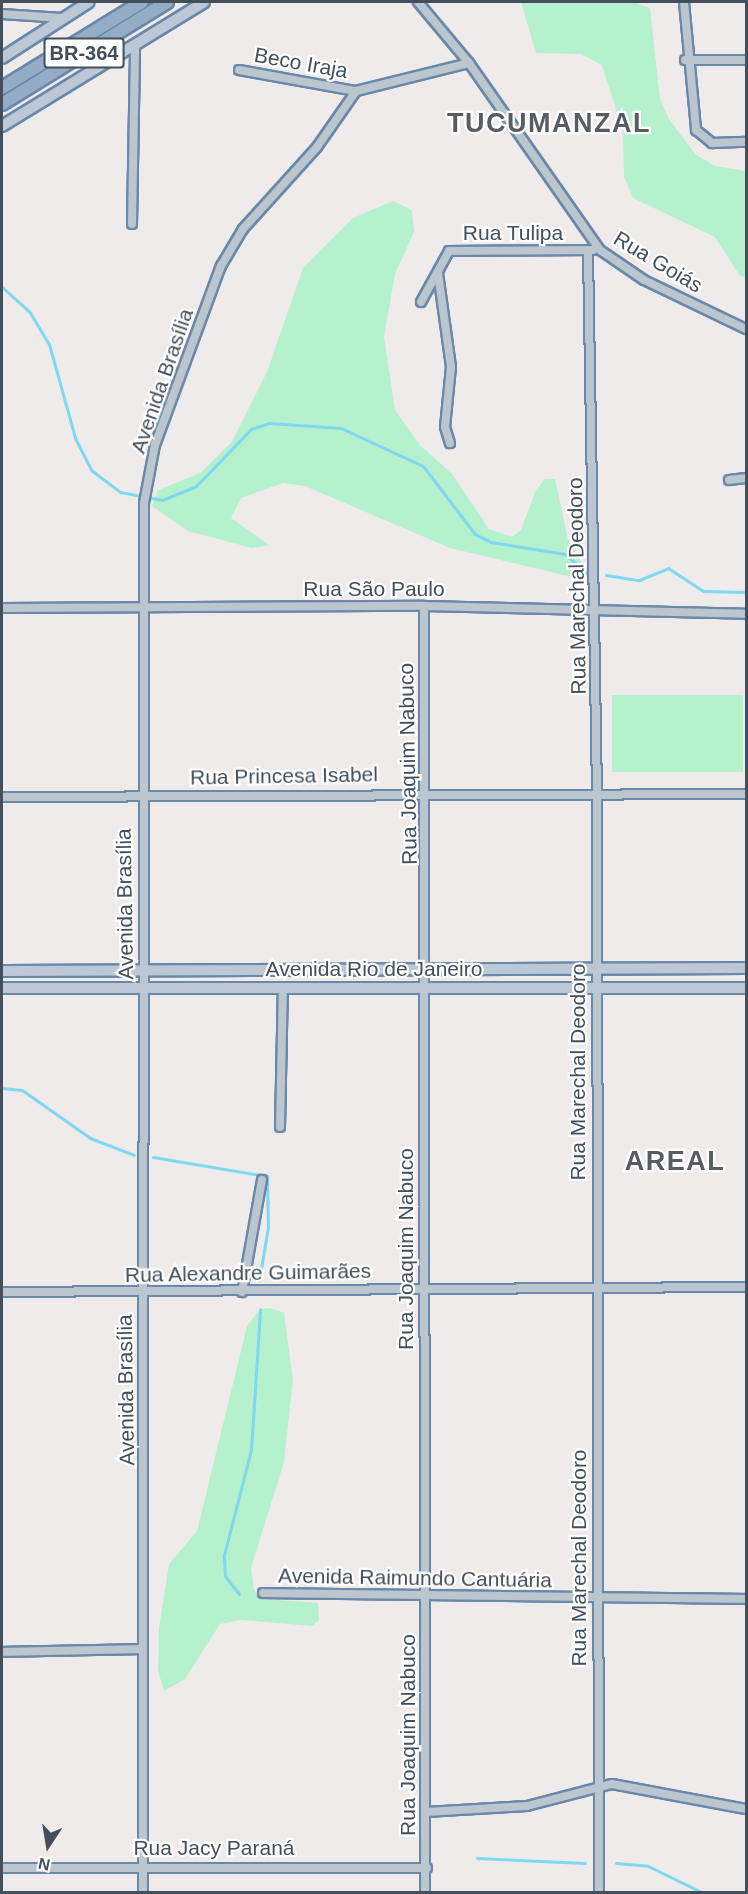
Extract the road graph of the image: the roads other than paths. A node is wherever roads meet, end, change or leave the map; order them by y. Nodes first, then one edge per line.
1 (89, 2) edge
2 (142, 2) edge
3 (167, 2) edge
4 (204, 2) edge
5 (418, 2) edge
6 (684, 2) edge
7 (2, 14) edge
8 (65, 17) junction
9 (135, 45) junction
10 (2, 58) edge
11 (685, 60) junction
12 (747, 60) edge
13 (469, 63) junction
14 (239, 70) dead end
15 (2, 88) edge
16 (356, 91) junction
17 (2, 104) edge
18 (2, 126) edge
19 (747, 142) edge
20 (132, 224) dead end
21 (600, 250) junction
22 (588, 251) junction
23 (438, 273) junction
24 (422, 302) dead end
25 (747, 329) edge
26 (450, 443) dead end
27 (747, 478) edge
28 (729, 480) dead end
29 (424, 606) junction
30 (2, 608) edge
31 (141, 610) junction
32 (596, 613) junction
33 (747, 614) edge
34 (597, 792) junction
35 (426, 793) junction
36 (747, 794) edge
37 (141, 796) junction
38 (2, 797) edge
39 (427, 967) junction
40 (747, 968) edge
41 (144, 970) junction
42 (597, 970) junction
43 (2, 971) edge
44 (144, 986) junction
45 (428, 987) junction
46 (2, 988) edge
47 (283, 988) junction
48 (747, 988) edge
49 (596, 991) junction
50 (280, 1127) dead end
51 (262, 1180) dead end
52 (596, 1286) junction
53 (747, 1287) edge
54 (423, 1289) junction
55 (2, 1292) edge
56 (242, 1292) junction
57 (143, 1293) junction
58 (263, 1593) dead end
59 (426, 1596) junction
60 (598, 1599) junction
61 (747, 1599) edge
62 (141, 1649) junction
63 (2, 1652) edge
64 (598, 1785) junction
65 (747, 1809) edge
66 (426, 1812) junction
67 (143, 1865) junction
68 (2, 1868) edge
69 (427, 1868) junction
70 (143, 1893) edge
71 (425, 1893) edge
72 (599, 1893) edge

1 - 8 main road
2 - 15 highway, BR-364
3 - 17 highway, BR-364
4 - 9 main road
5 - 13 street, Rua Goiás
6 - 11 street
7 - 8 street
8 - 10 main road
9 - 18 main road
9 - 20 street
11 - 12 street
11 - 19 street
13 - 16 street
13 - 21 street, Rua Goiás
14 - 16 street, Beco Iraja
16 - 31 street, Avenida Brasília
21 - 22 street, Rua Tulipa
21 - 25 street, Rua Goiás
22 - 23 street, Rua Tulipa
22 - 32 street, Rua Marechal Deodoro
23 - 24 street, Rua Tulipa
23 - 26 street
27 - 28 street
29 - 31 street, Rua São Paulo
29 - 32 street, Rua São Paulo
29 - 35 street, Rua Joaquim Nabuco
30 - 31 street, Rua São Paulo
31 - 37 street, Avenida Brasília
32 - 33 street, Rua São Paulo
32 - 34 street, Rua Marechal Deodoro
34 - 35 street, Rua Princesa Isabel
34 - 36 street, Rua Princesa Isabel
34 - 42 street, Rua Marechal Deodoro
35 - 37 street, Rua Princesa Isabel
35 - 39 street, Rua Joaquim Nabuco
37 - 38 street, Rua Princesa Isabel
37 - 41 street, Avenida Brasília
39 - 41 main road, Avenida Rio de Janeiro
39 - 42 main road, Avenida Rio de Janeiro
39 - 45 street, Rua Joaquim Nabuco
40 - 42 main road, Avenida Rio de Janeiro
41 - 43 main road, Avenida Rio de Janeiro
41 - 44 street, Avenida Brasília
42 - 49 street, Rua Marechal Deodoro
44 - 46 main road, Avenida Rio de Janeiro
44 - 47 main road, Avenida Rio de Janeiro
44 - 57 street, Avenida Brasília
45 - 47 main road, Avenida Rio de Janeiro
45 - 49 main road, Avenida Rio de Janeiro
45 - 54 street, Rua Joaquim Nabuco
47 - 50 street
48 - 49 main road, Avenida Rio de Janeiro
49 - 52 street, Rua Marechal Deodoro
51 - 56 street
52 - 53 street, Rua Alexandre Guimarães
52 - 54 street, Rua Alexandre Guimarães
52 - 60 street, Rua Marechal Deodoro
54 - 56 street, Rua Alexandre Guimarães
54 - 59 street, Rua Joaquim Nabuco
55 - 57 street, Rua Alexandre Guimarães
56 - 57 street, Rua Alexandre Guimarães
57 - 62 street, Avenida Brasília
58 - 59 street, Avenida Raimundo Cantuária
59 - 60 street, Avenida Raimundo Cantuária
59 - 66 street, Rua Joaquim Nabuco
60 - 61 street, Avenida Raimundo Cantuária
60 - 64 street, Rua Marechal Deodoro
62 - 63 street
62 - 67 street, Avenida Brasília
64 - 65 street
64 - 66 street
64 - 72 street, Rua Marechal Deodoro
66 - 69 street, Rua Joaquim Nabuco
67 - 68 street, Rua Jacy Paraná
67 - 69 street, Rua Jacy Paraná
67 - 70 street, Avenida Brasília
69 - 71 street, Rua Joaquim Nabuco

